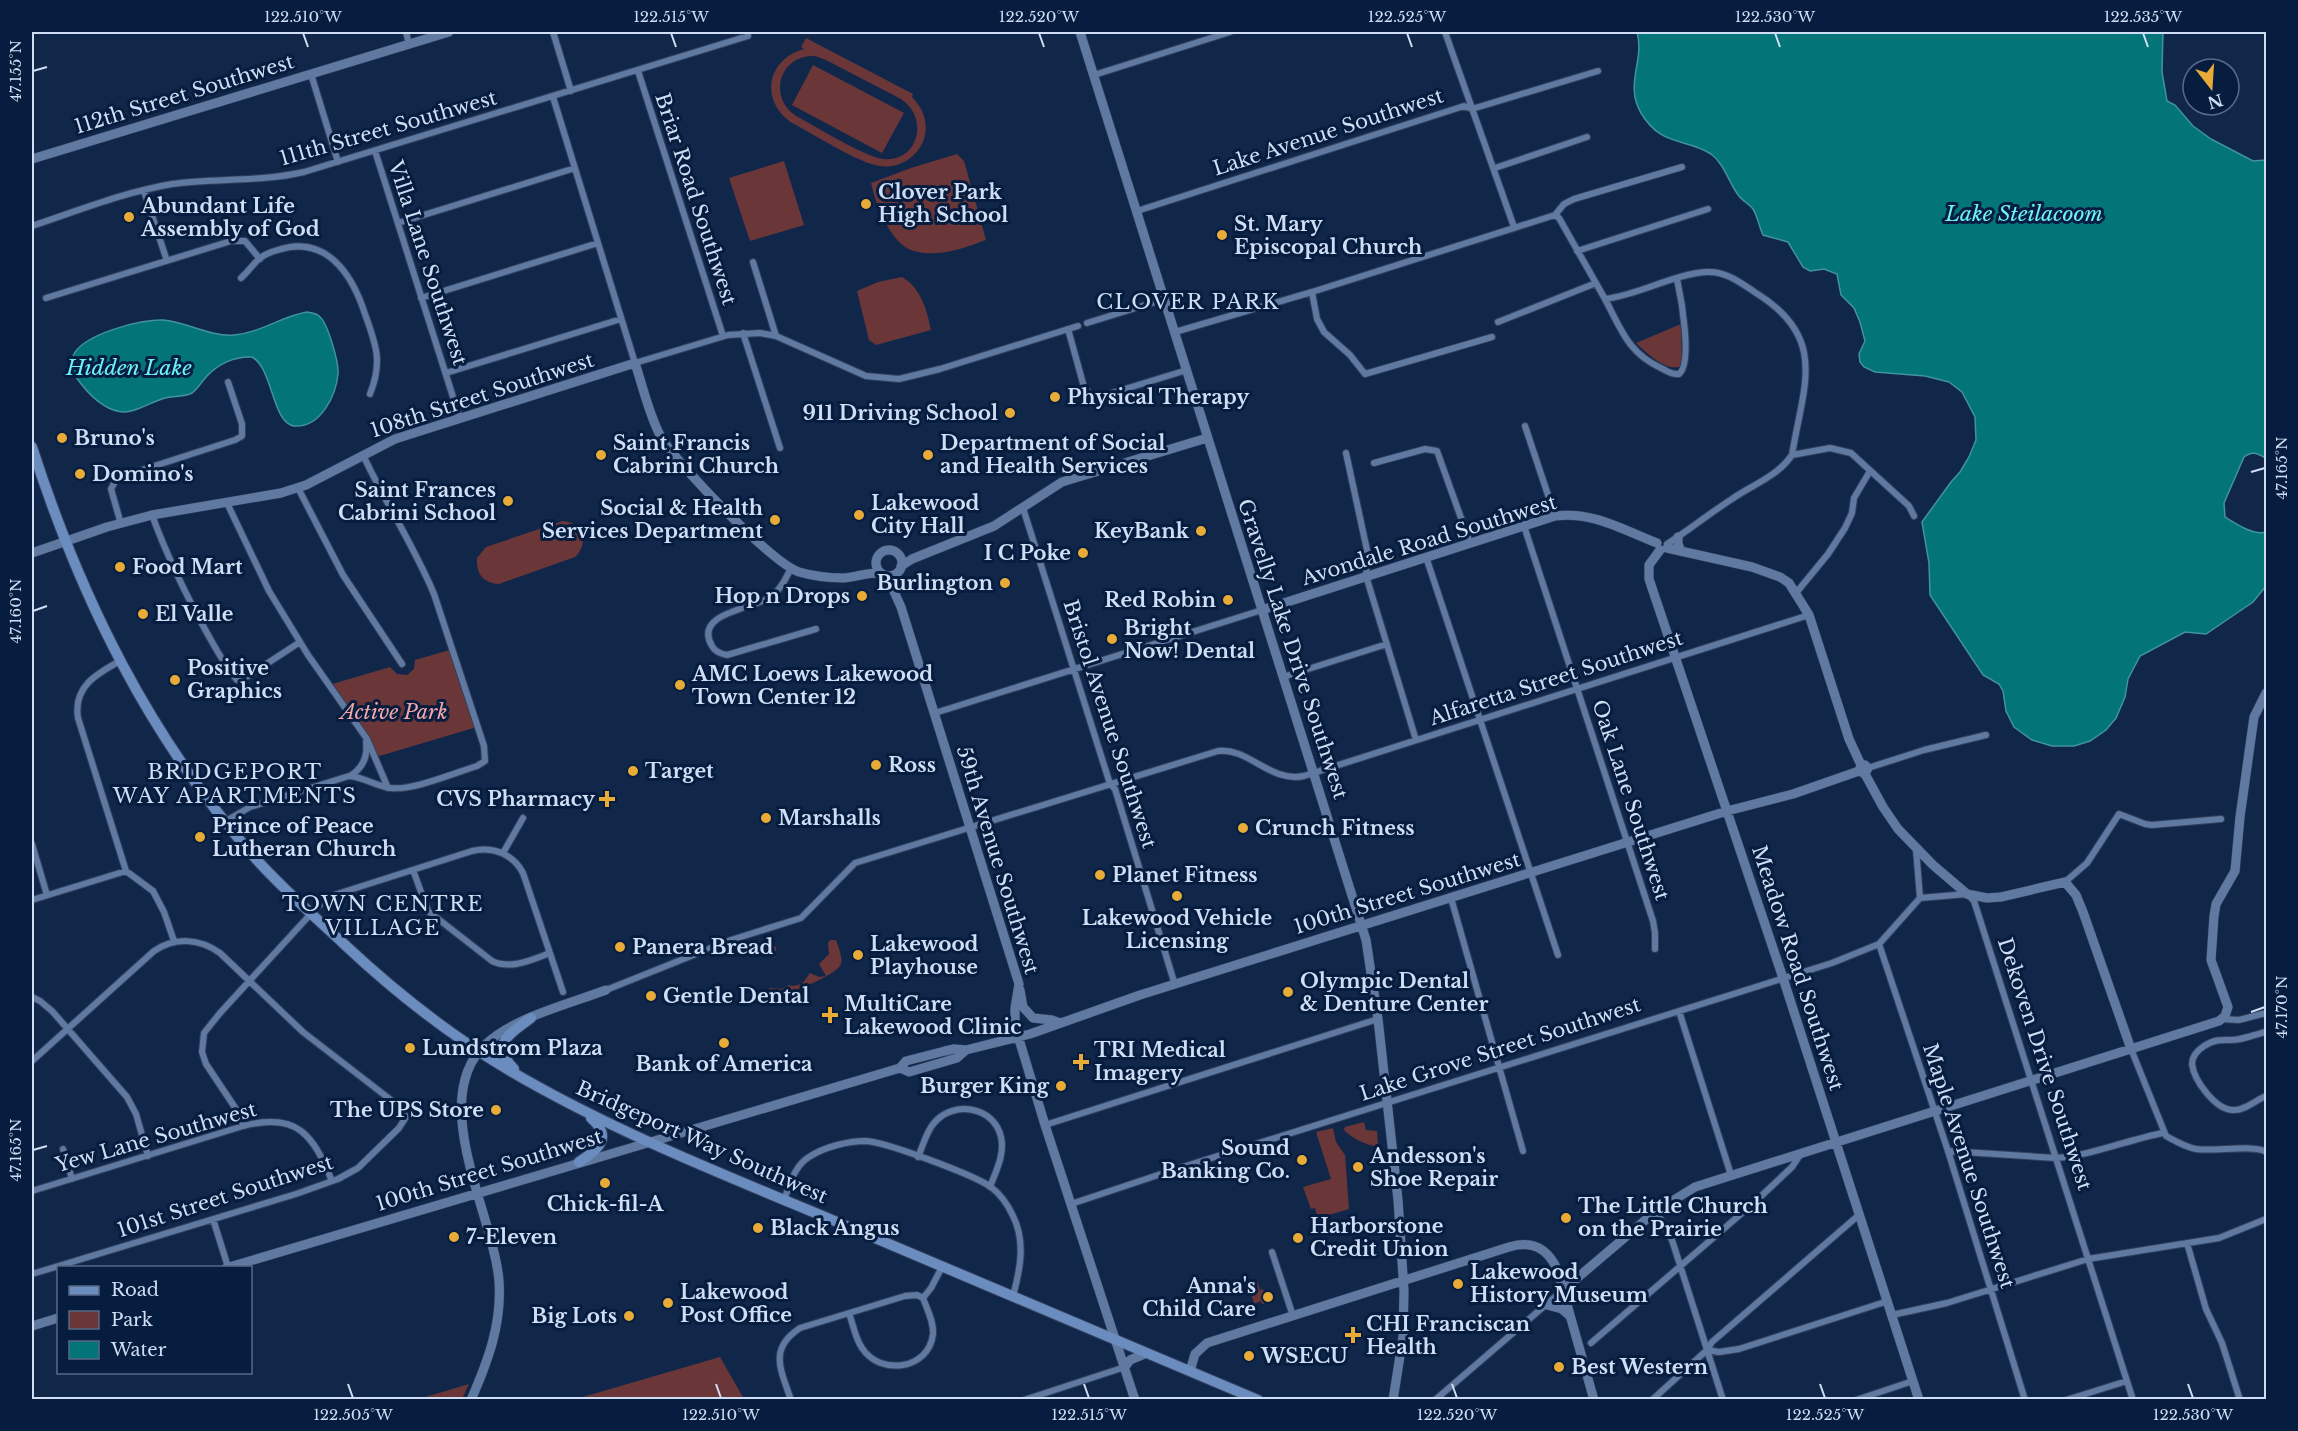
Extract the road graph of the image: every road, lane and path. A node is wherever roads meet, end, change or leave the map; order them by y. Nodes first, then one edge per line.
1 (406, 32) edge
2 (449, 32) edge
3 (553, 32) edge
4 (1080, 32) edge
5 (1230, 32) edge
6 (1445, 32) edge
7 (748, 34) edge
8 (409, 44) junction
9 (638, 71) junction
10 (1598, 71) dead end
11 (311, 74) junction
12 (1094, 75) junction
13 (571, 91) junction
14 (553, 98) junction
15 (1472, 109) junction
16 (1587, 137) dead end
17 (375, 151) junction
18 (32, 159) edge
19 (338, 162) junction
20 (1682, 167) dead end
21 (575, 168) junction
22 (1495, 168) junction
23 (144, 191) junction
24 (1708, 209) dead end
25 (1137, 211) junction
26 (1555, 215) junction
27 (398, 223) junction
28 (32, 226) edge
29 (1514, 227) junction
30 (598, 243) junction
31 (1577, 251) junction
32 (260, 259) junction
33 (167, 261) junction
34 (753, 262) dead end
35 (241, 278) dead end
36 (1677, 279) junction
37 (1596, 284) junction
38 (1312, 292) junction
39 (46, 298) dead end
40 (421, 298) junction
41 (1165, 299) junction
42 (1605, 299) junction
43 (621, 319) junction
44 (1498, 322) dead end
45 (1087, 323) dead end
46 (1078, 326) dead end
47 (1068, 329) junction
48 (1175, 332) junction
49 (742, 333) junction
50 (723, 336) junction
51 (776, 336) junction
52 (1492, 337) dead end
53 (635, 363) junction
54 (1187, 370) junction
55 (446, 373) junction
56 (228, 382) dead end
57 (370, 394) dead end
58 (460, 419) junction
59 (1525, 426) dead end
60 (1207, 438) junction
61 (780, 448) dead end
62 (32, 449) edge
63 (1346, 453) dead end
64 (363, 455) junction
65 (1792, 455) junction
66 (1374, 463) dead end
67 (1870, 471) junction
68 (298, 488) junction
69 (227, 503) junction
70 (1023, 508) junction
71 (152, 515) junction
72 (1555, 516) junction
73 (1914, 516) dead end
74 (121, 524) junction
75 (1524, 526) junction
76 (1678, 537) junction
77 (64, 542) junction
78 (1470, 543) junction
79 (944, 546) junction
80 (1663, 546) junction
81 (1681, 551) junction
82 (32, 553) edge
83 (898, 553) junction
84 (1426, 557) junction
85 (876, 558) junction
86 (790, 568) junction
87 (900, 569) junction
88 (882, 574) junction
89 (1366, 576) junction
90 (831, 577) junction
91 (1796, 593) junction
92 (902, 607) junction
93 (1262, 610) junction
94 (1809, 615) junction
95 (816, 629) dead end
96 (300, 642) junction
97 (1387, 644) junction
98 (1675, 657) junction
99 (120, 661) junction
100 (402, 664) dead end
101 (1074, 669) junction
102 (1283, 677) junction
103 (1577, 688) junction
104 (2266, 693) edge
105 (935, 713) junction
106 (1480, 719) junction
107 (362, 730) junction
108 (1986, 735) dead end
109 (1416, 740) junction
110 (1863, 770) junction
111 (1314, 773) junction
112 (349, 776) junction
113 (1110, 784) junction
114 (388, 788) junction
115 (1727, 811) junction
116 (523, 818) dead end
117 (2221, 819) dead end
118 (226, 821) junction
119 (970, 828) junction
120 (32, 844) edge
121 (1627, 844) junction
122 (1916, 849) junction
123 (502, 853) junction
124 (413, 870) junction
125 (126, 871) junction
126 (1531, 874) junction
127 (2065, 882) junction
128 (1967, 894) junction
129 (47, 895) junction
130 (1451, 898) junction
131 (1920, 898) junction
132 (32, 900) edge
133 (311, 915) junction
134 (1362, 926) junction
135 (174, 941) junction
136 (1879, 944) junction
137 (1655, 949) dead end
138 (550, 953) junction
139 (1558, 955) dead end
140 (1783, 978) junction
141 (249, 981) junction
142 (1019, 984) junction
143 (1175, 985) junction
144 (606, 990) joint
145 (563, 992) dead end
146 (32, 997) edge
147 (1679, 1011) junction
148 (2266, 1016) edge
149 (531, 1018) junction
150 (1378, 1019) junction
151 (2222, 1019) junction
152 (1060, 1023) junction
153 (67, 1029) junction
154 (2266, 1032) edge
155 (1018, 1036) junction
156 (2131, 1049) junction
157 (479, 1052) junction
158 (32, 1061) edge
159 (1500, 1068) junction
160 (523, 1078) junction
161 (2032, 1081) junction
162 (2266, 1096) edge
163 (1387, 1104) junction
164 (579, 1109) junction
165 (1935, 1112) junction
166 (1045, 1125) junction
167 (243, 1126) junction
168 (2163, 1133) junction
169 (647, 1142) junction
170 (1836, 1142) junction
171 (63, 1149) dead end
172 (1523, 1151) dead end
173 (1948, 1151) junction
174 (2266, 1152) edge
175 (1800, 1155) junction
176 (148, 1156) junction
177 (918, 1157) junction
178 (2056, 1158) junction
179 (579, 1162) junction
180 (1731, 1175) junction
181 (72, 1179) junction
182 (332, 1181) junction
183 (990, 1187) junction
184 (32, 1191) edge
185 (476, 1193) junction
186 (784, 1200) junction
187 (1071, 1204) junction
188 (1656, 1211) junction
189 (1860, 1214) junction
190 (213, 1219) junction
191 (2266, 1219) edge
192 (2187, 1243) junction
193 (1272, 1252) dead end
194 (2088, 1260) junction
195 (1680, 1265) junction
196 (57, 1266) edge
197 (58, 1266) edge
198 (227, 1266) edge
199 (230, 1266) edge
200 (942, 1267) junction
201 (32, 1274) edge
202 (1404, 1282) junction
203 (1563, 1290) junction
204 (1991, 1290) junction
205 (1013, 1296) junction
206 (923, 1298) junction
207 (1888, 1301) junction
208 (1547, 1305) junction
209 (849, 1312) junction
210 (1892, 1315) junction
211 (1293, 1316) junction
212 (1570, 1316) junction
213 (57, 1318) edge
214 (32, 1326) edge
215 (1114, 1339) junction
216 (1592, 1343) dead end
217 (1707, 1350) junction
218 (1147, 1353) junction
219 (1125, 1367) junction
220 (1190, 1371) junction
221 (2127, 1380) junction
222 (1913, 1381) junction
223 (471, 1400) edge
224 (792, 1400) edge
225 (1024, 1400) edge
226 (1135, 1400) edge
227 (1258, 1400) edge
228 (1393, 1400) edge
229 (1435, 1400) edge
230 (1594, 1400) edge
231 (1652, 1400) edge
232 (1723, 1400) edge
233 (1856, 1400) edge
234 (1919, 1400) edge
235 (2025, 1400) edge
236 (2066, 1400) edge
237 (2133, 1400) edge
238 (2240, 1400) edge

1 - 8 street
2 - 8 street, 112th Street Southwest
3 - 13 street
4 - 12 street, Gravelly Lake Drive Southwest
5 - 12 street
6 - 15 street
7 - 9 street, 111th Street Southwest
8 - 11 street, 112th Street Southwest
9 - 13 street, 111th Street Southwest
9 - 50 street, Briar Road Southwest
10 - 15 street, Lake Avenue Southwest
11 - 18 street, 112th Street Southwest
11 - 19 street
12 - 25 street, Gravelly Lake Drive Southwest
13 - 14 street, 111th Street Southwest
14 - 17 street, 111th Street Southwest
14 - 21 street
15 - 22 street
15 - 25 street, Lake Avenue Southwest
16 - 22 street
17 - 19 street, 111th Street Southwest
17 - 27 street, Villa Lane Southwest
19 - 23 street, 111th Street Southwest
20 - 26 street
21 - 27 street
21 - 30 street
22 - 29 street
23 - 28 street, 111th Street Southwest
23 - 33 street
24 - 31 street
25 - 41 street, Gravelly Lake Drive Southwest
26 - 29 street
26 - 31 street
27 - 40 street, Villa Lane Southwest
29 - 38 street
30 - 40 street
30 - 43 street
31 - 37 street
32 - 33 street
32 - 35 street
32 - 57 street
33 - 39 street
34 - 51 street
36 - 42 street
36 - 42 street
36 - 65 street
37 - 42 street
37 - 44 street
38 - 48 street
38 - 52 street
40 - 55 street, Villa Lane Southwest
41 - 45 street
41 - 48 street, Gravelly Lake Drive Southwest
43 - 53 street
43 - 55 street
46 - 47 street
47 - 51 street
47 - 54 street
48 - 54 street, Gravelly Lake Drive Southwest
49 - 50 street
49 - 51 street
49 - 61 street
50 - 53 street
53 - 58 street, 108th Street Southwest
53 - 86 street
54 - 60 street, Gravelly Lake Drive Southwest
55 - 58 street, Villa Lane Southwest
56 - 74 street
58 - 64 street, 108th Street Southwest
59 - 72 street
60 - 70 street
60 - 93 street, Gravelly Lake Drive Southwest
62 - 77 main road, Bridgeport Way Southwest
63 - 89 street
64 - 68 street, 108th Street Southwest
64 - 114 street
65 - 67 street
65 - 76 street
66 - 78 street
67 - 73 street
67 - 91 street
68 - 69 street, 108th Street Southwest
68 - 100 street
69 - 71 street, 108th Street Southwest
69 - 96 street
70 - 79 street
70 - 101 street, Bristol Avenue Southwest
71 - 74 street, 108th Street Southwest
71 - 96 street
72 - 75 street, Avondale Road Southwest
72 - 80 street, Avondale Road Southwest
74 - 77 street, 108th Street Southwest
75 - 78 street, Avondale Road Southwest
75 - 103 street, Oak Lane Southwest
76 - 80 street
76 - 81 street
77 - 82 street, 108th Street Southwest
77 - 99 main road, Bridgeport Way Southwest
78 - 84 street, Avondale Road Southwest
79 - 83 street
79 - 87 street
80 - 81 street, Dekoven Drive Southwest
80 - 98 street, Meadow Road Southwest
81 - 91 street, Dekoven Drive Southwest
83 - 85 street
83 - 87 street
84 - 89 street, Avondale Road Southwest
84 - 106 street
85 - 88 street
85 - 90 street
86 - 90 street
86 - 95 street
87 - 88 street
87 - 92 street, 59th Avenue Southwest
88 - 90 street
88 - 92 street, 59th Avenue Southwest
89 - 93 street, Avondale Road Southwest
89 - 97 street
91 - 94 street, Dekoven Drive Southwest
92 - 105 street, 59th Avenue Southwest
93 - 101 street, Avondale Road Southwest
93 - 102 street, Gravelly Lake Drive Southwest
94 - 98 street, Alfaretta Street Southwest
94 - 110 street, Dekoven Drive Southwest
96 - 107 street
97 - 102 street
97 - 109 street
98 - 103 street, Alfaretta Street Southwest
98 - 115 street, Meadow Road Southwest
99 - 118 main road, Bridgeport Way Southwest
99 - 125 street
101 - 105 street, Avondale Road Southwest
101 - 113 street, Bristol Avenue Southwest
102 - 111 street, Gravelly Lake Drive Southwest
103 - 106 street, Alfaretta Street Southwest
103 - 121 street, Oak Lane Southwest
104 - 151 street
105 - 119 street, 59th Avenue Southwest
106 - 109 street, Alfaretta Street Southwest
106 - 126 street
107 - 112 street
107 - 114 street
108 - 110 street, 100th Street Southwest
109 - 111 street, Alfaretta Street Southwest
110 - 115 street, 100th Street Southwest
110 - 122 street, Dekoven Drive Southwest
111 - 113 street, Alfaretta Street Southwest
111 - 134 street, Gravelly Lake Drive Southwest
112 - 114 street
112 - 118 street
113 - 119 street, Alfaretta Street Southwest
113 - 143 street, Bristol Avenue Southwest
115 - 121 street, 100th Street Southwest
115 - 140 street, Meadow Road Southwest
116 - 123 street
117 - 127 street
118 - 133 main road, Bridgeport Way Southwest
119 - 142 street, 59th Avenue Southwest
119 - 144 street, Alfaretta Street Southwest
120 - 129 street
121 - 126 street, 100th Street Southwest
121 - 137 street, Oak Lane Southwest
122 - 128 street, Dekoven Drive Southwest
122 - 131 street
123 - 124 street
123 - 138 street
124 - 133 street
124 - 138 street
125 - 129 street
125 - 135 street
126 - 130 street, 100th Street Southwest
126 - 139 street
127 - 128 street
127 - 156 street
128 - 131 street
128 - 161 street, Dekoven Drive Southwest
129 - 132 street
130 - 134 street, 100th Street Southwest
130 - 159 street
131 - 136 street, Lake Grove Street Southwest
133 - 141 street
133 - 157 main road, Bridgeport Way Southwest
134 - 143 street, 100th Street Southwest
134 - 150 street, Gravelly Lake Drive Southwest
135 - 141 street
135 - 153 street
136 - 140 street, Lake Grove Street Southwest
136 - 165 street, Maple Avenue Southwest
138 - 145 street
140 - 147 street, Lake Grove Street Southwest
140 - 170 street, Meadow Road Southwest
141 - 167 street
141 - 182 street, 101st Street Southwest
142 - 152 street
142 - 155 street, 59th Avenue Southwest
143 - 152 street, 100th Street Southwest
144 - 149 street
146 - 153 street
147 - 159 street, Lake Grove Street Southwest
147 - 180 street
148 - 151 street
149 - 157 street
149 - 160 main road
150 - 163 street, Gravelly Lake Drive Southwest
150 - 166 street
151 - 156 street
152 - 155 street, 100th Street Southwest
153 - 158 street
153 - 176 street
154 - 162 street
155 - 166 street, 59th Avenue Southwest
155 - 169 street, 100th Street Southwest
156 - 161 street
156 - 168 street
157 - 160 main road, Bridgeport Way Southwest
157 - 185 street
159 - 163 street, Lake Grove Street Southwest
159 - 172 street
160 - 164 main road, Bridgeport Way Southwest
161 - 165 street
161 - 178 street, Dekoven Drive Southwest
163 - 187 street, Lake Grove Street Southwest
163 - 202 street, Gravelly Lake Drive Southwest
164 - 169 main road, Bridgeport Way Southwest
164 - 179 main road
165 - 170 street
165 - 173 street, Maple Avenue Southwest
166 - 187 street, 59th Avenue Southwest
167 - 176 street, Yew Lane Southwest
167 - 182 street, Yew Lane Southwest
168 - 174 street
168 - 178 street
169 - 179 street, 100th Street Southwest
169 - 186 main road, Bridgeport Way Southwest
170 - 175 street
170 - 189 street, Meadow Road Southwest
171 - 181 street
173 - 178 street
173 - 204 street, Maple Avenue Southwest
175 - 180 street
175 - 195 street
176 - 181 street, Yew Lane Southwest
177 - 183 street
177 - 183 street
177 - 186 street
178 - 194 street, Dekoven Drive Southwest
179 - 185 street, 100th Street Southwest
180 - 188 street
181 - 184 street, Yew Lane Southwest
182 - 190 street, 101st Street Southwest
183 - 205 street
185 - 199 street, 100th Street Southwest
185 - 223 street
186 - 200 main road, Bridgeport Way Southwest
187 - 215 street, 59th Avenue Southwest
188 - 195 street
188 - 203 street
189 - 207 street, Meadow Road Southwest
189 - 217 street
190 - 197 street, 101st Street Southwest
190 - 198 street
191 - 192 street
192 - 194 street
192 - 238 street
193 - 211 street
194 - 204 street
194 - 221 street, Dekoven Drive Southwest
195 - 216 street
195 - 217 street
196 - 201 street, 101st Street Southwest
200 - 205 main road, Bridgeport Way Southwest
200 - 206 street
202 - 203 street
202 - 211 street
202 - 228 street, Gravelly Lake Drive Southwest
203 - 208 street
203 - 212 street
204 - 210 street
204 - 235 street, Maple Avenue Southwest
205 - 215 main road, Bridgeport Way Southwest
206 - 209 street
206 - 209 street
207 - 210 street, Meadow Road Southwest
207 - 217 street
208 - 212 street
208 - 229 street
209 - 224 street
210 - 222 street, Meadow Road Southwest
211 - 220 street
212 - 230 street
213 - 214 street
215 - 218 main road, Bridgeport Way Southwest
215 - 219 street, 59th Avenue Southwest
217 - 231 street
217 - 232 street
218 - 219 street
218 - 220 main road, Bridgeport Way Southwest
219 - 225 street
219 - 226 street, 59th Avenue Southwest
220 - 227 main road, Bridgeport Way Southwest
221 - 236 street
221 - 237 street, Dekoven Drive Southwest
222 - 233 street
222 - 234 street, Meadow Road Southwest

